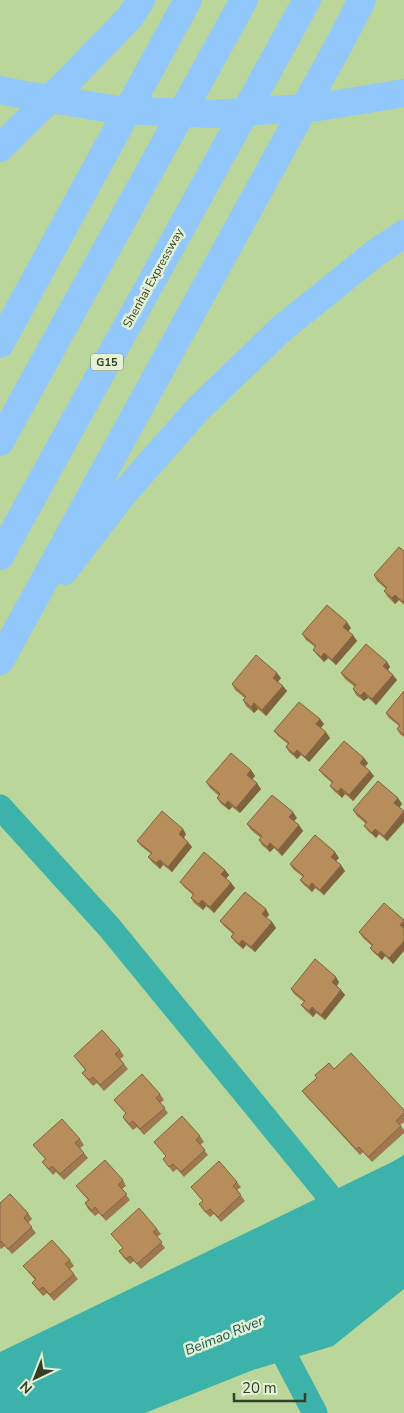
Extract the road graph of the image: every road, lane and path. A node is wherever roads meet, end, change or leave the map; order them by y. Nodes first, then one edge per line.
1 (141, 0) edge
2 (188, 0) edge
3 (244, 0) edge
4 (307, 0) edge
5 (362, 0) edge
6 (369, 0) edge
7 (342, 39) junction
8 (0, 90) edge
9 (404, 93) edge
10 (0, 148) edge
11 (404, 234) edge
12 (0, 344) edge
13 (0, 442) edge
14 (0, 556) edge
15 (0, 661) edge
16 (0, 666) edge

1 - 10 highway
2 - 12 highway
3 - 13 highway
4 - 14 highway, Shenhai Expressway / G15
5 - 7 highway
6 - 7 highway
7 - 15 highway
8 - 9 highway
11 - 16 highway

